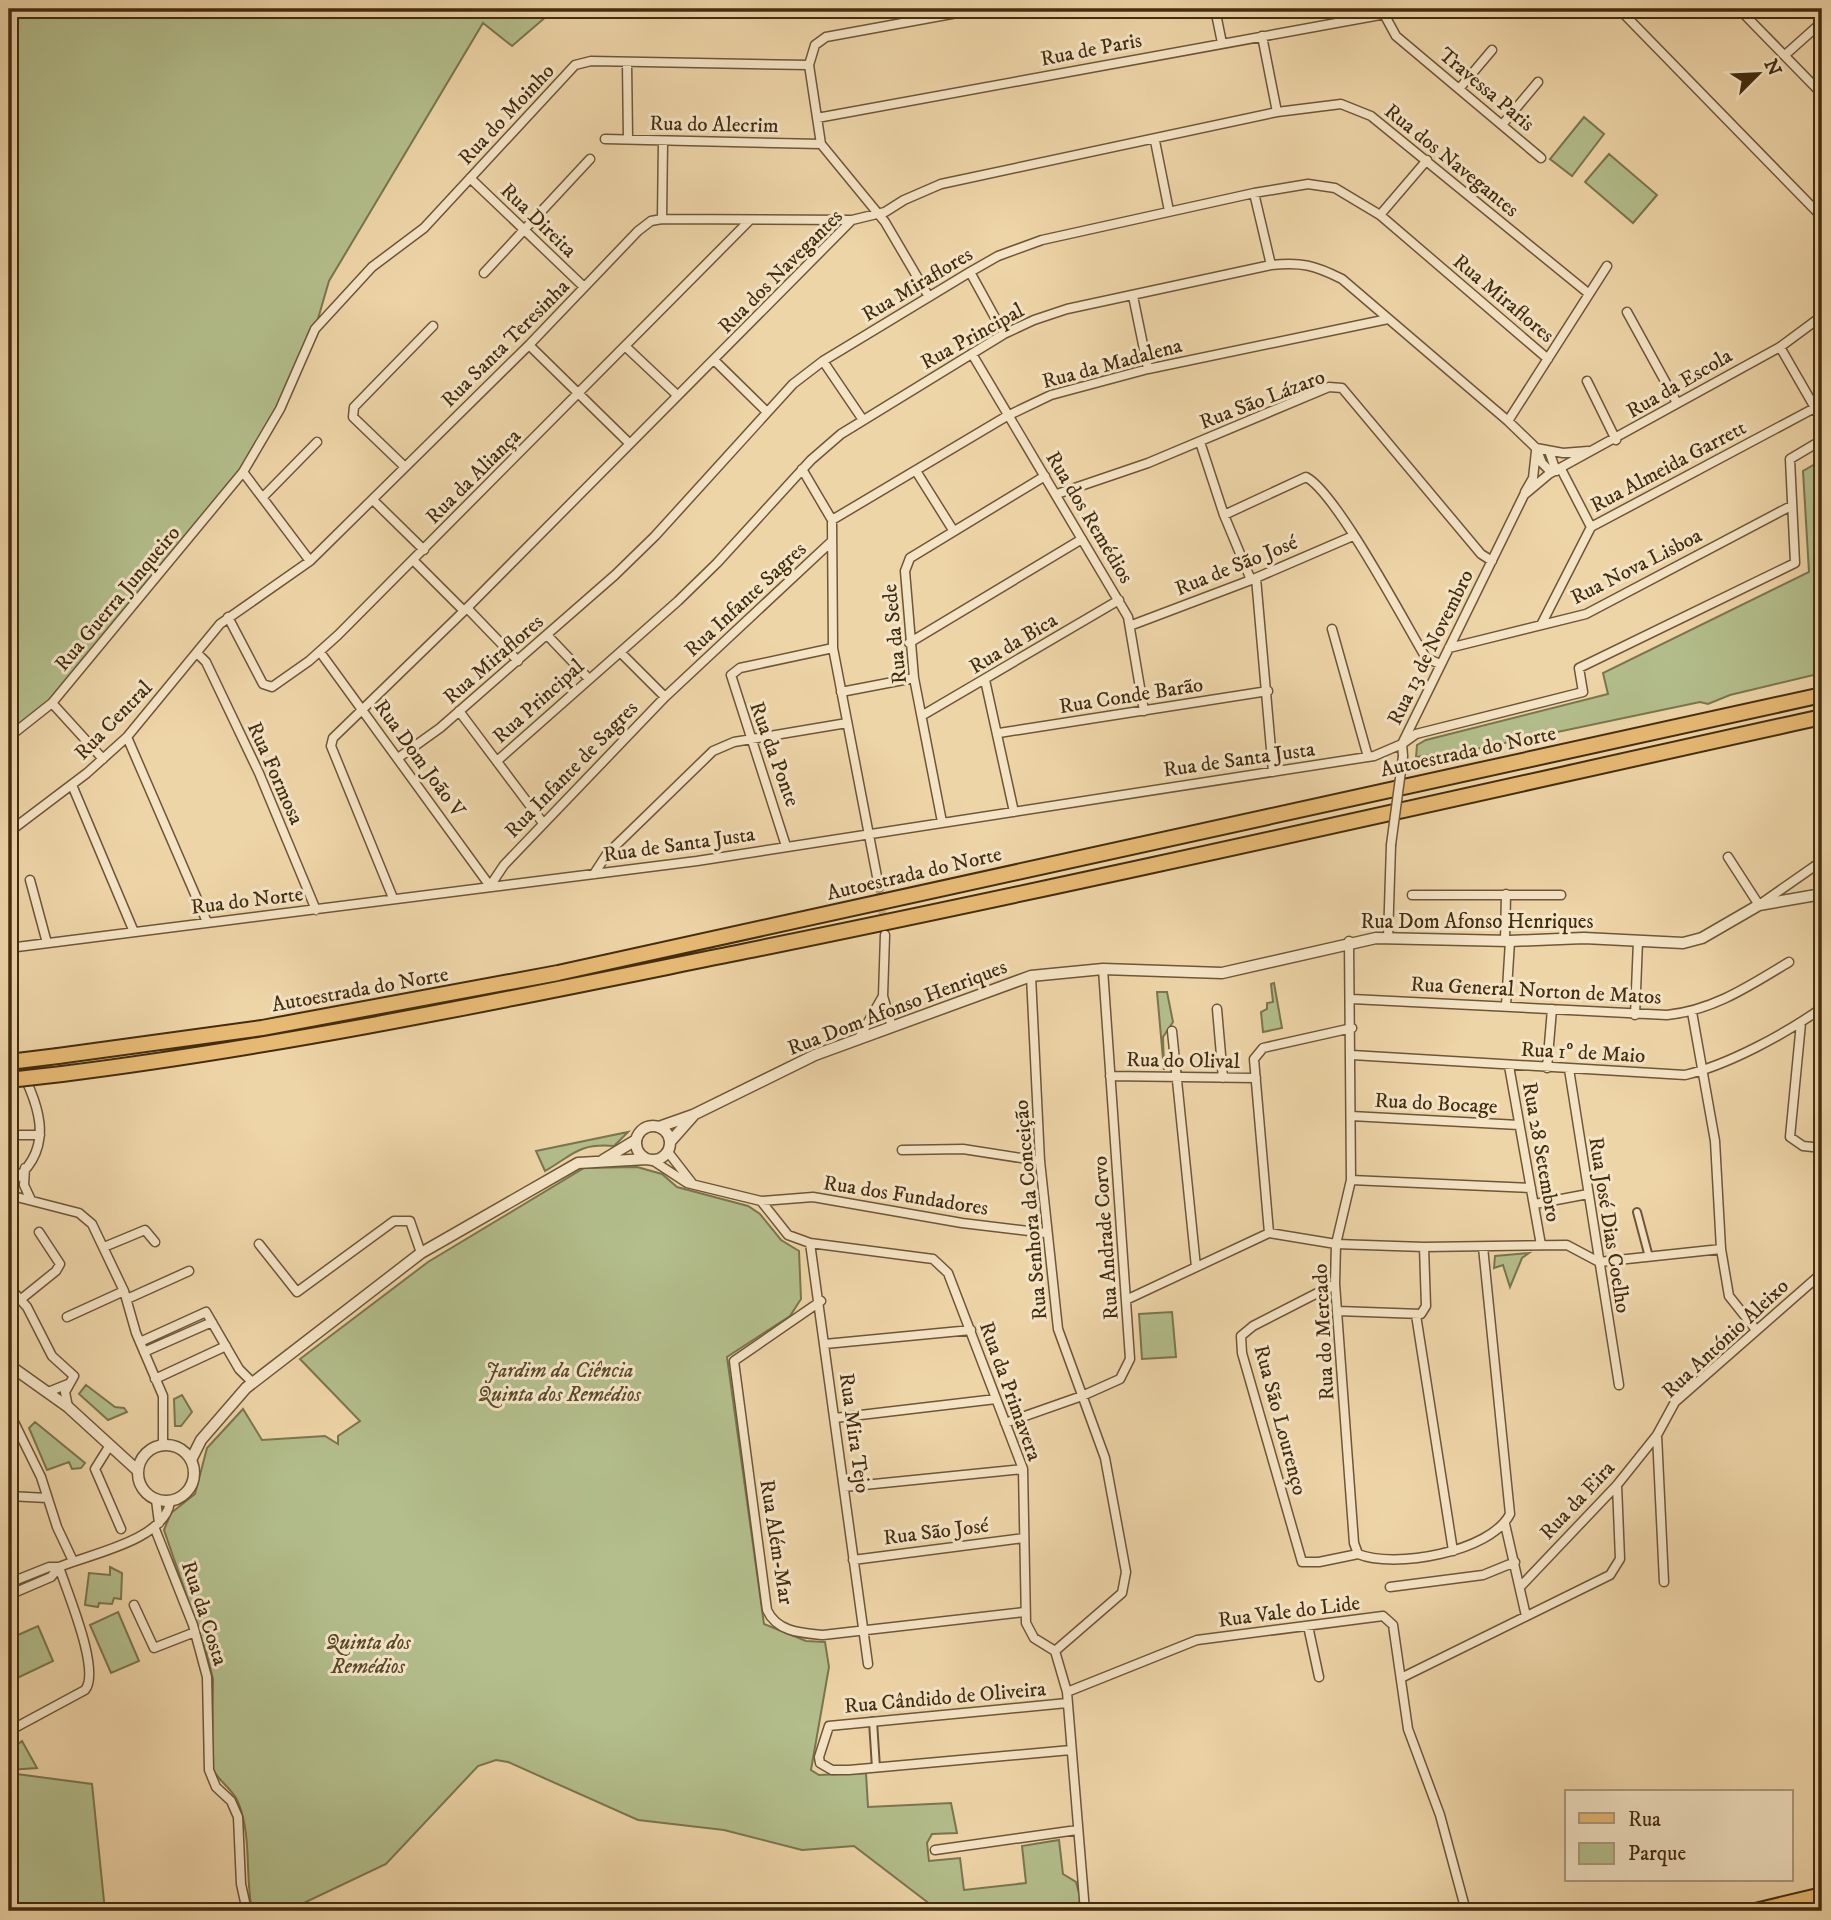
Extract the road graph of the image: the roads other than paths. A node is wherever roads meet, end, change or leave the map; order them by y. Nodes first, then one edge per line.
1 (979, 9) edge
2 (1215, 9) edge
3 (1413, 9) edge
4 (1619, 9) edge
5 (1739, 9) edge
6 (964, 10) edge
7 (1384, 14) junction
8 (1822, 22) edge
9 (1262, 36) junction
10 (1222, 43) junction
11 (1492, 50) dead end
12 (1785, 55) junction
13 (627, 63) junction
14 (809, 65) junction
15 (1538, 82) dead end
16 (1459, 89) junction
17 (1822, 94) edge
18 (1277, 112) junction
19 (817, 118) junction
20 (1502, 125) junction
21 (606, 139) dead end
22 (628, 139) junction
23 (663, 141) junction
24 (1155, 141) junction
25 (821, 144) junction
26 (1541, 158) dead end
27 (590, 159) dead end
28 (1427, 160) junction
29 (470, 178) junction
30 (1254, 193) junction
31 (1168, 211) junction
32 (876, 214) junction
33 (1380, 215) junction
34 (1822, 217) edge
35 (662, 219) junction
36 (750, 220) junction
37 (852, 220) junction
38 (523, 229) junction
39 (1271, 265) junction
40 (1607, 266) dead end
41 (970, 272) junction
42 (484, 273) dead end
43 (584, 287) junction
44 (1588, 293) junction
45 (929, 296) junction
46 (1133, 296) junction
47 (1627, 312) dead end
48 (1822, 316) edge
49 (1388, 319) junction
50 (433, 326) dead end
51 (1004, 334) junction
52 (529, 345) junction
53 (626, 347) junction
54 (1782, 351) junction
55 (972, 354) junction
56 (1548, 359) junction
57 (715, 360) junction
58 (823, 361) junction
59 (1148, 369) junction
60 (1587, 381) dead end
61 (580, 393) junction
62 (677, 395) junction
63 (1677, 403) junction
64 (1819, 406) edge
65 (766, 412) junction
66 (1007, 416) junction
67 (1822, 420) edge
68 (863, 421) junction
69 (1508, 421) junction
70 (1616, 440) junction
71 (1822, 440) edge
72 (317, 442) dead end
73 (1200, 442) junction
74 (629, 443) junction
75 (1536, 448) junction
76 (1595, 450) junction
77 (1549, 451) junction
78 (405, 467) junction
79 (802, 469) junction
80 (916, 471) junction
81 (1555, 471) junction
82 (243, 472) junction
83 (1045, 476) junction
84 (1057, 494) junction
85 (1524, 495) junction
86 (263, 497) junction
87 (373, 500) junction
88 (1791, 506) junction
89 (1224, 515) junction
90 (832, 520) junction
91 (1591, 527) junction
92 (953, 530) junction
93 (1353, 536) junction
94 (1083, 539) junction
95 (832, 541) junction
96 (424, 550) junction
97 (310, 561) junction
98 (414, 561) junction
99 (1492, 561) junction
100 (1253, 579) junction
101 (1119, 600) junction
102 (466, 609) junction
103 (228, 617) junction
104 (1132, 625) junction
105 (1541, 625) junction
106 (1332, 629) dead end
107 (547, 635) junction
108 (909, 643) junction
109 (833, 648) junction
110 (1450, 648) junction
111 (320, 652) junction
112 (621, 653) junction
113 (198, 654) junction
114 (517, 660) junction
115 (1440, 664) junction
116 (914, 678) junction
117 (589, 679) junction
118 (985, 680) junction
119 (682, 681) joint
120 (1268, 691) junction
121 (841, 692) junction
122 (1822, 695) edge
123 (665, 697) junction
124 (52, 704) junction
125 (364, 710) junction
126 (459, 711) junction
127 (1144, 711) junction
128 (923, 715) junction
129 (1822, 717) edge
130 (847, 723) junction
131 (999, 733) junction
132 (9, 737) edge
133 (127, 737) junction
134 (751, 739) junction
135 (1402, 744) junction
136 (1368, 757) junction
137 (398, 758) junction
138 (103, 759) junction
139 (497, 761) junction
140 (1273, 772) junction
141 (72, 785) junction
142 (1014, 812) junction
143 (942, 822) junction
144 (543, 823) junction
145 (9, 832) edge
146 (868, 835) junction
147 (786, 846) junction
148 (1728, 857) dead end
149 (1822, 861) edge
150 (594, 874) junction
151 (30, 880) dead end
152 (490, 886) junction
153 (879, 887) tunnel mouth
154 (1506, 894) junction
155 (1822, 894) edge
156 (1412, 895) dead end
157 (1561, 895) dead end
158 (393, 898) junction
159 (1759, 905) junction
160 (316, 910) junction
161 (207, 922) junction
162 (134, 932) junction
163 (885, 936) tunnel mouth
164 (1388, 938) junction
165 (1507, 941) junction
166 (1638, 941) junction
167 (1349, 942) junction
168 (47, 943) junction
169 (9, 948) edge
170 (1788, 962) dead end
171 (1102, 970) junction
172 (1031, 976) junction
173 (883, 996) junction
174 (1352, 999) junction
175 (1506, 1005) junction
176 (1822, 1008) edge
177 (1217, 1009) dead end
178 (1552, 1009) junction
179 (1692, 1013) junction
180 (1635, 1015) junction
181 (1801, 1023) junction
182 (892, 1027) junction
183 (1352, 1028) junction
184 (1172, 1031) dead end
185 (859, 1038) junction
186 (9, 1046) edge
187 (1352, 1055) junction
188 (9, 1062) edge
189 (1509, 1066) junction
190 (1547, 1068) junction
191 (1569, 1069) junction
192 (1704, 1071) junction
193 (1110, 1076) junction
194 (1223, 1078) junction
195 (1179, 1079) junction
196 (1256, 1079) junction
197 (9, 1080) edge
198 (693, 1115) junction
199 (1351, 1116) junction
200 (1519, 1125) junction
201 (659, 1127) junction
202 (9, 1135) edge
203 (40, 1135) junction
204 (636, 1140) junction
205 (669, 1147) junction
206 (1822, 1148) edge
207 (902, 1150) dead end
208 (603, 1160) junction
209 (649, 1160) junction
210 (1040, 1161) junction
211 (25, 1168) junction
212 (1352, 1180) junction
213 (9, 1184) edge
214 (694, 1185) junction
215 (1531, 1188) junction
216 (1588, 1194) junction
217 (9, 1195) edge
218 (31, 1200) junction
219 (761, 1202) junction
220 (1535, 1204) junction
221 (1637, 1212) dead end
222 (39, 1232) dead end
223 (1046, 1233) junction
224 (1269, 1233) junction
225 (155, 1242) dead end
226 (810, 1243) junction
227 (259, 1244) dead end
228 (1336, 1244) junction
229 (1541, 1245) junction
230 (104, 1247) junction
231 (1424, 1247) junction
232 (1483, 1247) junction
233 (1721, 1249) junction
234 (421, 1253) junction
235 (1649, 1257) junction
236 (1599, 1262) junction
237 (1196, 1267) junction
238 (189, 1271) dead end
239 (1822, 1273) edge
240 (1335, 1284) junction
241 (9, 1287) edge
242 (125, 1295) junction
243 (1128, 1299) junction
244 (20, 1300) junction
245 (821, 1301) junction
246 (1338, 1311) junction
247 (1416, 1315) junction
248 (67, 1317) dead end
249 (212, 1322) junction
250 (971, 1330) junction
251 (1756, 1330) junction
252 (139, 1342) junction
253 (825, 1344) junction
254 (226, 1346) junction
255 (144, 1352) junction
256 (9, 1366) edge
257 (155, 1379) junction
258 (253, 1382) junction
259 (68, 1384) junction
260 (1619, 1385) dead end
261 (48, 1392) junction
262 (1082, 1396) junction
263 (996, 1399) junction
264 (68, 1407) junction
265 (9, 1412) edge
266 (835, 1418) junction
267 (1005, 1423) junction
268 (1657, 1435) junction
269 (201, 1440) junction
270 (163, 1445) junction
271 (114, 1449) junction
272 (183, 1450) junction
273 (143, 1456) junction
274 (191, 1460) junction
275 (1023, 1469) junction
276 (137, 1470) junction
277 (1617, 1485) junction
278 (844, 1488) junction
279 (9, 1496) edge
280 (47, 1498) junction
281 (156, 1500) junction
282 (170, 1502) junction
283 (1505, 1524) junction
284 (157, 1526) junction
285 (121, 1529) dead end
286 (1024, 1538) junction
287 (1453, 1551) junction
288 (1358, 1553) junction
289 (853, 1560) junction
290 (73, 1561) junction
291 (1515, 1562) junction
292 (59, 1567) junction
293 (1664, 1581) dead end
294 (9, 1583) edge
295 (1521, 1586) junction
296 (1390, 1587) dead end
297 (9, 1595) edge
298 (134, 1605) dead end
299 (1024, 1612) junction
300 (1526, 1616) junction
301 (1308, 1626) junction
302 (862, 1628) junction
303 (195, 1632) junction
304 (1055, 1651) junction
305 (868, 1664) dead end
306 (1319, 1677) dead end
307 (1401, 1678) junction
308 (1067, 1692) junction
309 (1068, 1703) junction
310 (873, 1721) junction
311 (9, 1731) edge
312 (1071, 1750) junction
313 (876, 1768) junction
314 (1077, 1830) junction
315 (935, 1850) dead end
316 (1822, 1894) edge
317 (247, 1911) edge
318 (1085, 1911) edge
319 (1466, 1911) edge
320 (1751, 1911) edge

1 - 6 street
2 - 10 street
3 - 7 street, Rua de Paris
4 - 34 street
5 - 12 street
6 - 14 street
7 - 9 street, Rua de Paris
7 - 16 street, Travessa Paris
8 - 12 street
9 - 10 street, Rua de Paris
9 - 18 street
10 - 19 street, Rua de Paris
11 - 16 street
12 - 17 street
13 - 14 street, Rua do Moinho
13 - 22 street
13 - 29 street, Rua do Moinho
14 - 19 street
15 - 20 street
16 - 20 street, Travessa Paris
18 - 24 street, Rua dos Navegantes
18 - 28 street, Rua dos Navegantes
19 - 25 street
20 - 26 street, Travessa Paris
21 - 22 street, Rua do Alecrim
22 - 23 street, Rua do Alecrim
23 - 25 street, Rua do Alecrim
23 - 35 street
24 - 31 street
24 - 32 street, Rua dos Navegantes
25 - 32 street
27 - 38 street
28 - 33 street
28 - 44 street, Rua dos Navegantes
29 - 38 street, Rua Direita
29 - 82 street, Rua do Moinho
30 - 31 street, Rua Miraflores
30 - 33 street, Rua Miraflores
30 - 39 street
31 - 41 street, Rua Miraflores
32 - 37 street, Rua dos Navegantes
32 - 45 street
33 - 56 street, Rua Miraflores
35 - 36 street
35 - 43 street, Rua Santa Teresinha
36 - 37 street
36 - 53 street, Rua da Aliança
37 - 57 street, Rua dos Navegantes
38 - 42 street
38 - 43 street, Rua Direita
39 - 46 street, Rua Principal
39 - 49 street, Rua Principal
40 - 44 street
41 - 45 street, Rua Miraflores
41 - 51 street
43 - 52 street, Rua Santa Teresinha
44 - 56 street
45 - 58 street, Rua Miraflores
46 - 51 street, Rua Principal
46 - 59 street
47 - 63 street
48 - 54 street, Rua da Escola
49 - 59 street, Rua da Madalena
49 - 69 street, Rua Principal
50 - 78 street
51 - 55 street, Rua Principal
52 - 61 street
52 - 78 street, Rua Santa Teresinha
53 - 61 street, Rua da Aliança
53 - 62 street
54 - 63 street, Rua da Escola
54 - 64 street
55 - 66 street, Rua dos Remédios
55 - 68 street, Rua Principal
56 - 69 street
57 - 62 street, Rua dos Navegantes
57 - 65 street
58 - 65 street, Rua Miraflores
58 - 68 street
59 - 66 street, Rua da Madalena
60 - 70 street
61 - 74 street
61 - 96 street, Rua da Aliança
62 - 74 street, Rua dos Navegantes
63 - 70 street, Rua da Escola
64 - 67 street
64 - 91 street, Rua Almeida Garrett
65 - 107 street, Rua Miraflores
66 - 80 street, Rua da Madalena
66 - 83 street, Rua dos Remédios
68 - 79 street, Rua Principal
69 - 75 street, Rua Principal
70 - 76 street, Rua da Escola
71 - 88 street, Rua de Santa Justa
72 - 86 street
73 - 84 street, Rua São Lázaro
73 - 89 street
73 - 99 street, Rua São Lázaro
74 - 102 street, Rua dos Navegantes
75 - 77 street
75 - 81 street, Rua Principal
75 - 85 street
76 - 77 street
76 - 81 street, Rua da Escola
77 - 81 street
78 - 87 street, Rua Santa Teresinha
79 - 90 street
79 - 112 street, Rua Principal
80 - 90 street, Rua da Madalena
80 - 92 street
81 - 85 street, Rua 13 de Novembro
81 - 91 street
82 - 86 street
82 - 124 street, Rua Guerra Junqueiro
83 - 84 street, Rua dos Remédios
83 - 92 street, Rua da Sede
84 - 94 street, Rua dos Remédios
85 - 99 street, Rua 13 de Novembro
86 - 97 street
87 - 96 street
87 - 97 street, Rua Santa Teresinha
88 - 105 street, Rua Nova Lisboa
88 - 135 street, Rua de Santa Justa
89 - 93 street
89 - 100 street
90 - 95 street
91 - 105 street, Rua Almeida Garrett
92 - 108 street, Rua da Sede
93 - 100 street, Rua de São José
93 - 115 street
94 - 101 street, Rua dos Remédios
94 - 108 street
95 - 109 street
95 - 119 street, Rua Infante Sagres
96 - 98 street, Rua da Aliança
97 - 103 street, Rua Santa Teresinha
98 - 102 street
98 - 111 street, Rua da Aliança
99 - 110 street, Rua 13 de Novembro
100 - 104 street, Rua de São José
100 - 120 street
101 - 104 street, Rua dos Remédios
101 - 118 street, Rua da Bica
102 - 114 street
102 - 125 street, Rua dos Navegantes
103 - 111 street, Rua da Aliança
103 - 113 street, Rua Central
104 - 127 street, Rua dos Remédios
105 - 110 street, Rua Nova Lisboa
106 - 136 street
107 - 114 street, Rua Miraflores
107 - 117 street
108 - 116 street, Rua da Sede
109 - 121 street
109 - 134 street, Rua da Ponte
110 - 115 street, Rua 13 de Novembro
111 - 125 street, Rua Dom João V
112 - 117 street, Rua Principal
112 - 123 street
113 - 133 street, Rua Central
113 - 160 street, Rua Formosa
114 - 126 street, Rua Miraflores
115 - 135 street, Rua 13 de Novembro
116 - 121 street
116 - 128 street, Rua da Sede
117 - 139 street, Rua Principal
118 - 128 street, Rua da Bica
118 - 131 street
119 - 123 street, Rua Infante de Sagres
120 - 127 street, Rua Conde Barão
120 - 140 street
121 - 130 street
122 - 188 highway, Autoestrada do Norte, bridge
123 - 144 street, Rua Infante de Sagres
124 - 132 street, Rua Guerra Junqueiro
124 - 138 street
125 - 137 street, Rua Dom João V
125 - 158 street, Rua dos Navegantes
126 - 137 street, Rua Miraflores
126 - 139 street
127 - 131 street, Rua Conde Barão
128 - 143 street, Rua da Sede
129 - 197 highway, Autoestrada do Norte, bridge
130 - 134 street
130 - 146 street
131 - 142 street
133 - 138 street, Rua Central
133 - 161 street
134 - 147 street, Rua da Ponte
134 - 150 street
135 - 136 street, Rua de Santa Justa
135 - 164 street, Rua 13 de Novembro, bridge
136 - 140 street, Rua de Santa Justa
137 - 152 street, Rua Dom João V
138 - 141 street, Rua Central
139 - 144 street
140 - 142 street, Rua de Santa Justa
141 - 145 street, Rua Central
141 - 162 street
142 - 143 street, Rua de Santa Justa
143 - 146 street, Rua de Santa Justa
144 - 152 street, Rua Infante de Sagres
146 - 147 street, Rua de Santa Justa
146 - 153 street
147 - 150 street, Rua de Santa Justa
148 - 159 street
149 - 159 street
150 - 152 street, Rua de Santa Justa
151 - 168 street
152 - 158 street, Rua do Norte
154 - 156 street
154 - 157 street
154 - 165 street
155 - 159 street, Rua Dom Afonso Henriques
158 - 160 street, Rua do Norte
159 - 166 street, Rua Dom Afonso Henriques
160 - 161 street, Rua do Norte
161 - 162 street, Rua do Norte
162 - 168 street, Rua do Norte
163 - 173 street
164 - 165 street, Rua Dom Afonso Henriques
164 - 167 street, Rua Dom Afonso Henriques
165 - 166 street, Rua Dom Afonso Henriques
165 - 175 street
166 - 180 street
167 - 171 street, Rua Dom Afonso Henriques
167 - 174 street, Rua do Mercado
168 - 169 street, Rua do Norte
170 - 179 street, Rua General Norton de Matos
171 - 172 street, Rua Dom Afonso Henriques
171 - 193 street, Rua Andrade Corvo
172 - 182 street, Rua Dom Afonso Henriques
172 - 210 street, Rua Senhora da Conceição
173 - 182 street
173 - 185 street
174 - 175 street, Rua General Norton de Matos
174 - 183 street, Rua do Mercado
175 - 178 street, Rua General Norton de Matos
176 - 181 street, Rua 1º de Maio
177 - 194 street
178 - 180 street, Rua General Norton de Matos
178 - 190 street
179 - 180 street, Rua General Norton de Matos
179 - 192 street
181 - 192 street, Rua 1º de Maio
181 - 206 street
182 - 185 street, Rua Dom Afonso Henriques
183 - 187 street, Rua do Mercado
183 - 196 street
184 - 195 street
185 - 198 street, Rua Dom Afonso Henriques
186 - 203 street
187 - 189 street, Rua 1º de Maio
187 - 199 street, Rua do Mercado
189 - 190 street, Rua 1º de Maio
189 - 200 street, Rua 28 Setembro
190 - 191 street, Rua 1º de Maio
191 - 192 street, Rua 1º de Maio
191 - 216 street, Rua José Dias Coelho
192 - 233 street
193 - 195 street, Rua do Olival
193 - 243 street, Rua Andrade Corvo
194 - 195 street, Rua do Olival
194 - 196 street, Rua do Olival
195 - 237 street
196 - 224 street
198 - 201 street, Rua Dom Afonso Henriques
198 - 205 street, Rua Dom Afonso Henriques
199 - 200 street, Rua do Bocage
199 - 212 street, Rua do Mercado
200 - 215 street, Rua 28 Setembro
201 - 204 street
201 - 205 street
202 - 203 street
203 - 211 street
204 - 208 street
204 - 209 street
205 - 209 street
205 - 214 street
207 - 210 street
208 - 209 street
208 - 234 street
209 - 214 street
210 - 223 street, Rua Senhora da Conceição
211 - 213 street
211 - 218 street
212 - 215 street
212 - 228 street, Rua do Mercado
214 - 219 street
215 - 220 street, Rua 28 Setembro
216 - 220 street
216 - 236 street, Rua José Dias Coelho
217 - 218 street
218 - 230 street
219 - 223 street, Rua dos Fundadores
219 - 226 street, Rua da Primavera
220 - 229 street, Rua 28 Setembro
221 - 235 street
222 - 244 street
223 - 262 street, Rua Senhora da Conceição
224 - 228 street
224 - 237 street
225 - 230 street
226 - 245 street, Rua Mira Tejo
226 - 250 street, Rua da Primavera
227 - 234 street
228 - 231 street
228 - 240 street, Rua do Mercado
229 - 232 street
229 - 236 street
230 - 242 street
231 - 232 street
231 - 247 street
232 - 283 street
233 - 235 street
233 - 251 street
234 - 258 street
235 - 236 street
236 - 260 street, Rua José Dias Coelho
237 - 243 street
238 - 242 street
239 - 251 street, Rua António Aleixo
240 - 246 street, Rua do Mercado
240 - 288 street, Rua São Lourenço
241 - 244 street
242 - 248 street
242 - 252 street
243 - 262 street, Rua Andrade Corvo
244 - 259 street
245 - 253 street, Rua Mira Tejo
245 - 302 street, Rua Além-Mar
246 - 247 street
246 - 288 street, Rua do Mercado
247 - 287 street
249 - 252 street
249 - 254 street
249 - 255 street
250 - 253 street
250 - 263 street, Rua da Primavera
251 - 268 street, Rua António Aleixo
252 - 255 street
253 - 266 street, Rua Mira Tejo
254 - 257 street
254 - 258 street
255 - 257 street
256 - 261 street
257 - 270 street
258 - 269 street
259 - 261 street
259 - 264 street
261 - 264 street
262 - 267 street, Rua Andrade Corvo
262 - 304 street, Rua Senhora da Conceição
263 - 266 street
263 - 267 street, Rua da Primavera
264 - 271 street
265 - 280 street
266 - 278 street, Rua Mira Tejo
267 - 275 street, Rua da Primavera
268 - 277 street, Rua da Eira
268 - 293 street
269 - 272 street
269 - 274 street
270 - 272 street
270 - 273 street
271 - 273 street
271 - 276 street
271 - 285 street
272 - 274 street
273 - 276 street
274 - 282 street
275 - 278 street
275 - 286 street, Rua da Primavera
276 - 281 street
277 - 295 street, Rua da Eira
277 - 300 street
278 - 289 street, Rua Mira Tejo
279 - 280 street
280 - 290 street
281 - 282 street
281 - 284 street, Rua da Costa
282 - 284 street
283 - 287 street
283 - 291 street
284 - 290 street
284 - 303 street, Rua da Costa
286 - 289 street, Rua São José
286 - 299 street, Rua da Primavera
287 - 288 street
289 - 302 street, Rua Mira Tejo
290 - 292 street
291 - 295 street
291 - 296 street
292 - 294 street
292 - 297 street
292 - 311 street
295 - 300 street
298 - 303 street
299 - 302 street, Rua Além-Mar
299 - 304 street, Rua da Primavera
300 - 307 street
301 - 306 street
301 - 307 street, Rua Vale do Lide
301 - 308 street, Rua Vale do Lide
302 - 305 street, Rua Mira Tejo
303 - 317 street, Rua da Costa
304 - 308 street
307 - 319 street, Rua Vale do Lide
308 - 309 street
309 - 310 street, Rua Cândido de Oliveira
309 - 312 street
310 - 313 street
310 - 313 street, Rua Cândido de Oliveira
312 - 313 street
312 - 314 street
314 - 315 street
314 - 318 street
316 - 320 main road

